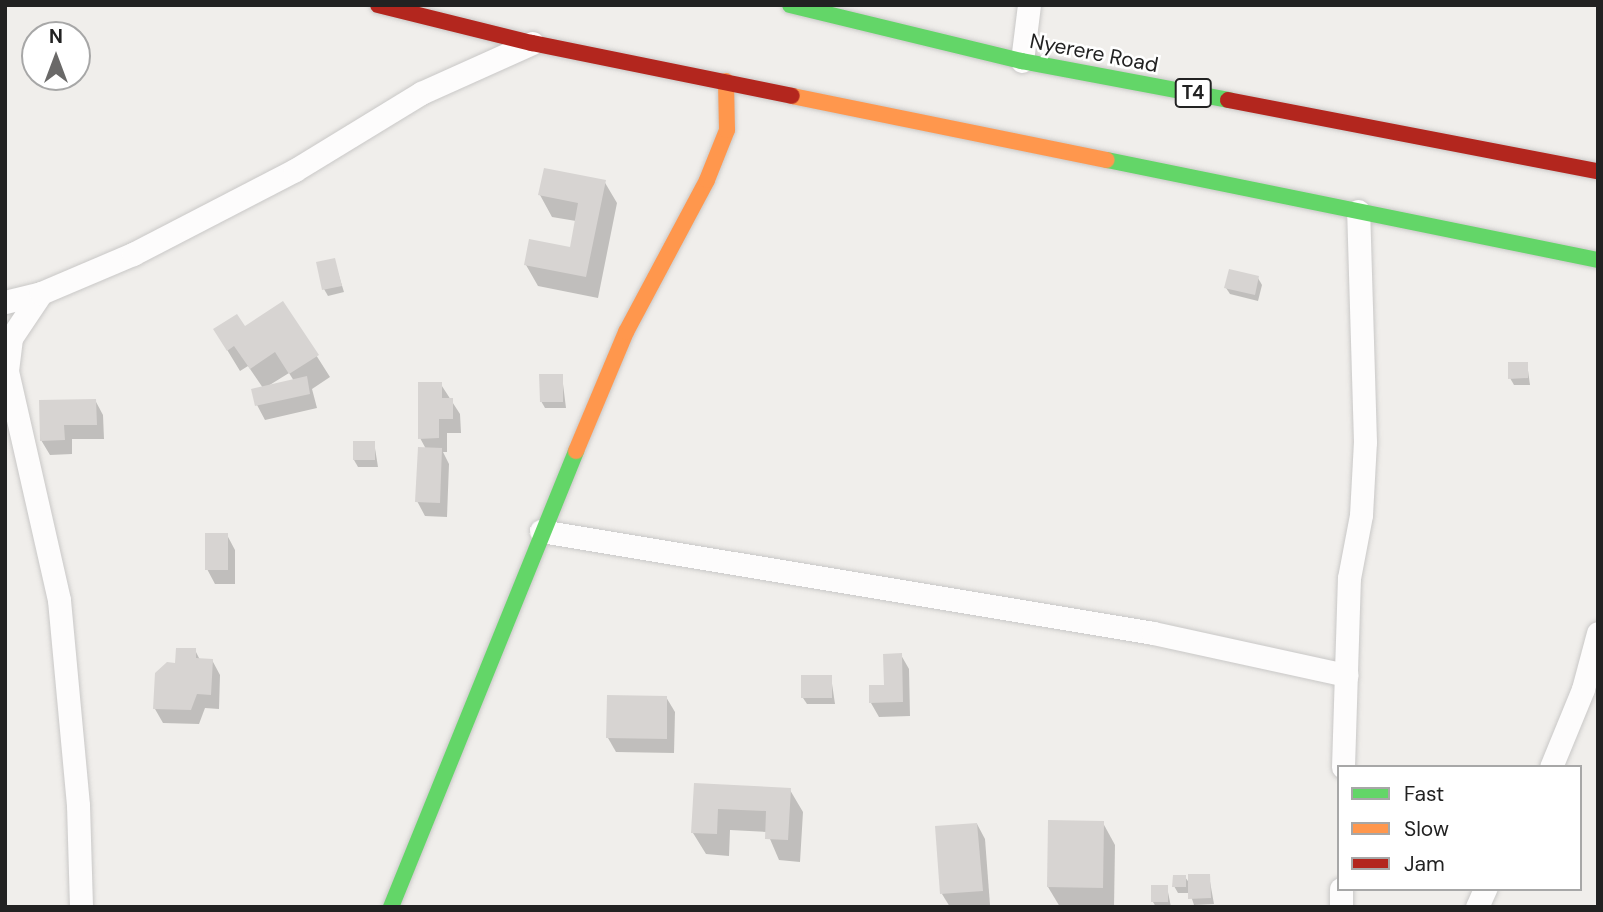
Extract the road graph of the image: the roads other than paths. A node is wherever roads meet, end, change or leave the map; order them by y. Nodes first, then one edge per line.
1 (378, 5) edge
2 (790, 5) edge
3 (1029, 5) edge
4 (532, 43) junction
5 (1022, 61) junction
6 (726, 81) junction
7 (1598, 171) edge
8 (1358, 211) junction
9 (1598, 260) edge
10 (41, 293) junction
11 (5, 302) edge
12 (541, 531) junction
13 (1598, 634) edge
14 (1346, 675) junction
15 (1343, 765) edge
16 (1551, 765) edge
17 (1484, 891) edge
18 (81, 907) edge
19 (391, 907) edge
20 (1477, 907) edge

1 - 4 main road
2 - 5 main road, Nyerere Road / T4
3 - 5 street
4 - 6 main road
4 - 10 street
5 - 7 main road, Nyerere Road / T4
6 - 8 main road
6 - 12 main road
8 - 9 main road
8 - 14 street
10 - 11 street
10 - 18 street
12 - 14 street
12 - 19 main road
13 - 16 street
14 - 15 street
17 - 20 street

